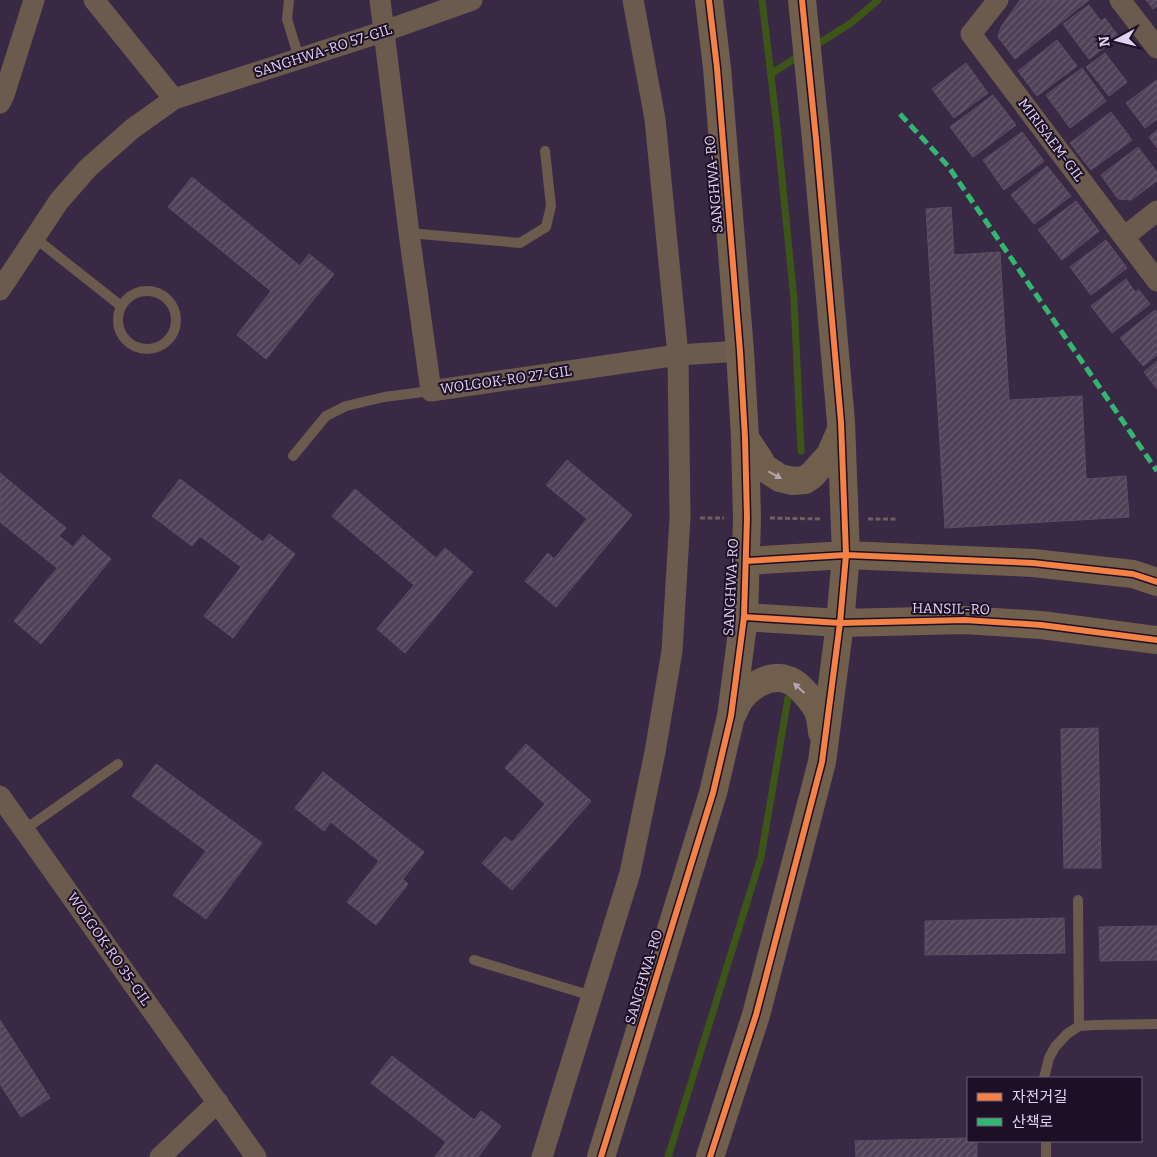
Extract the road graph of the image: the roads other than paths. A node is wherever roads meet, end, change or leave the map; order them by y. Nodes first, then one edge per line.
1 (34, 0) edge
2 (94, 0) edge
3 (289, 0) edge
4 (380, 0) edge
5 (472, 0) edge
6 (633, 0) edge
7 (709, 0) edge
8 (802, 0) edge
9 (998, 0) edge
10 (1120, 0) edge
11 (385, 31) junction
12 (1157, 48) edge
13 (299, 58) junction
14 (174, 99) junction
15 (0, 103) edge
16 (545, 151) dead end
17 (1157, 210) edge
18 (409, 233) junction
19 (1124, 237) junction
20 (35, 238) junction
21 (1157, 282) edge
22 (0, 290) edge
23 (121, 306) junction
24 (740, 351) junction
25 (678, 355) junction
26 (431, 391) junction
27 (841, 429) junction
28 (745, 438) junction
29 (293, 456) dead end
30 (846, 555) junction
31 (746, 561) junction
32 (1157, 582) edge
33 (744, 617) junction
34 (840, 622) junction
35 (1157, 640) edge
36 (731, 716) junction
37 (824, 746) junction
38 (118, 764) dead end
39 (0, 796) edge
40 (24, 830) junction
41 (1078, 900) dead end
42 (474, 960) dead end
43 (592, 996) junction
44 (1157, 1024) edge
45 (1079, 1026) junction
46 (1044, 1077) edge
47 (218, 1102) junction
48 (1046, 1142) edge
49 (160, 1157) edge
50 (256, 1157) edge
51 (542, 1157) edge
52 (601, 1157) edge
53 (710, 1157) edge
54 (1046, 1157) edge

1 - 15 street
2 - 14 street
3 - 13 lane
4 - 11 street, WOLGOK-RO 27-GIL
5 - 11 street, SANGHWA-RO 57-GIL
6 - 25 street
7 - 24 main road, SANGHWA-RO
8 - 27 main road
9 - 19 street, MIRISAEM-GIL
10 - 12 street
11 - 13 street, SANGHWA-RO 57-GIL
11 - 18 street, WOLGOK-RO 27-GIL
13 - 14 street, SANGHWA-RO 57-GIL
14 - 20 street, SANGHWA-RO 57-GIL
16 - 18 lane
17 - 19 street
18 - 26 street, WOLGOK-RO 27-GIL
19 - 21 street, MIRISAEM-GIL
20 - 22 street, SANGHWA-RO 57-GIL
20 - 23 lane
23 - 23 lane
24 - 25 street, WOLGOK-RO 27-GIL
24 - 28 main road, SANGHWA-RO
25 - 26 street, WOLGOK-RO 27-GIL
25 - 43 street
26 - 29 lane
28 -> 27 main road
27 - 30 main road
28 - 31 main road, SANGHWA-RO
30 - 31 main road
30 - 32 main road
30 - 34 main road
31 - 33 main road, SANGHWA-RO
33 - 34 main road, HANSIL-RO
33 - 36 main road, SANGHWA-RO
34 - 35 main road, HANSIL-RO
34 - 37 main road
37 -> 36 main road
36 - 52 main road, SANGHWA-RO
37 - 53 main road
38 - 40 lane
39 - 40 street, WOLGOK-RO 35-GIL
40 - 47 street, WOLGOK-RO 35-GIL
41 - 45 lane
42 - 43 lane
43 - 51 street
44 - 45 lane
45 - 46 lane
47 - 49 street
47 - 50 street, WOLGOK-RO 35-GIL
48 - 54 lane

